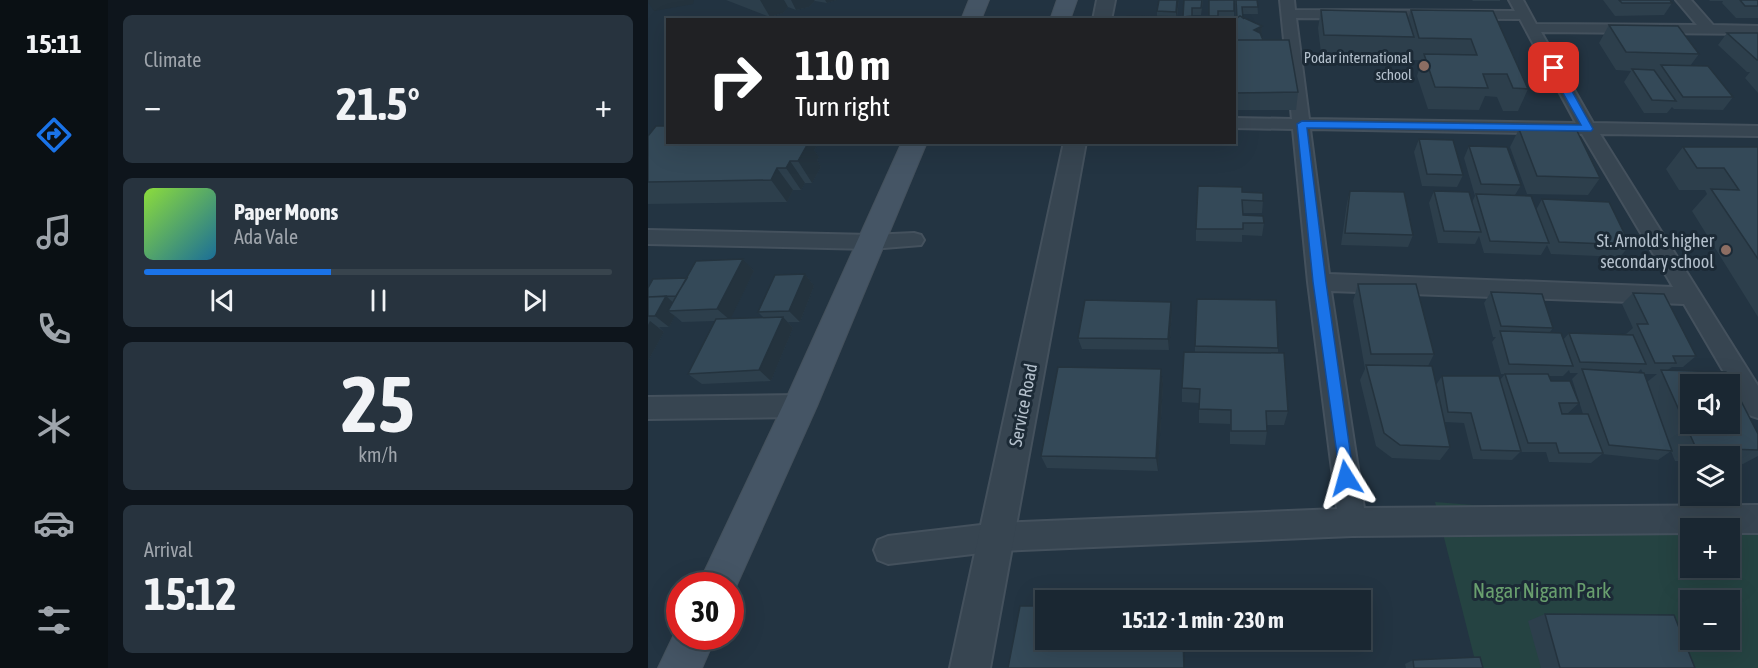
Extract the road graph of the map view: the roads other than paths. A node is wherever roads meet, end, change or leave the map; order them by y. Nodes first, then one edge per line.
1 (980, 0) edge
2 (1067, 0) edge
3 (1106, 0) edge
4 (1683, 0) edge
5 (1288, 7) edge
6 (1524, 14) edge
7 (972, 18) edge
8 (1061, 18) edge
9 (1102, 18) edge
10 (1709, 30) junction
11 (1758, 30) edge
12 (1236, 123) edge
13 (1302, 124) junction
14 (1588, 129) junction
15 (1758, 131) edge
16 (914, 144) edge
17 (1075, 144) edge
18 (648, 237) edge
19 (914, 240) dead end
20 (871, 242) junction
21 (1319, 282) junction
22 (1689, 296) junction
23 (801, 406) junction
24 (1758, 407) edge
25 (648, 408) edge
26 (1758, 519) edge
27 (1352, 522) junction
28 (998, 537) junction
29 (888, 550) dead end
30 (724, 572) edge
31 (688, 650) edge
32 (680, 668) edge
33 (970, 668) edge

1 - 7 main road
2 - 8 main road
3 - 9 street
4 - 10 street
5 - 6 street
5 - 13 street
6 - 10 street
6 - 14 street
10 - 11 street
12 - 13 street
13 - 14 street
13 - 21 street
14 - 15 street
14 - 22 street
16 - 20 main road
17 - 28 street, Service Road
18 - 20 street
19 - 20 street
20 - 23 main road
21 - 22 street
21 - 27 street
22 - 24 street
23 - 25 street
23 - 30 main road
26 - 27 street
27 - 28 street
28 - 29 street
28 - 33 street, Service Road
31 - 32 main road

